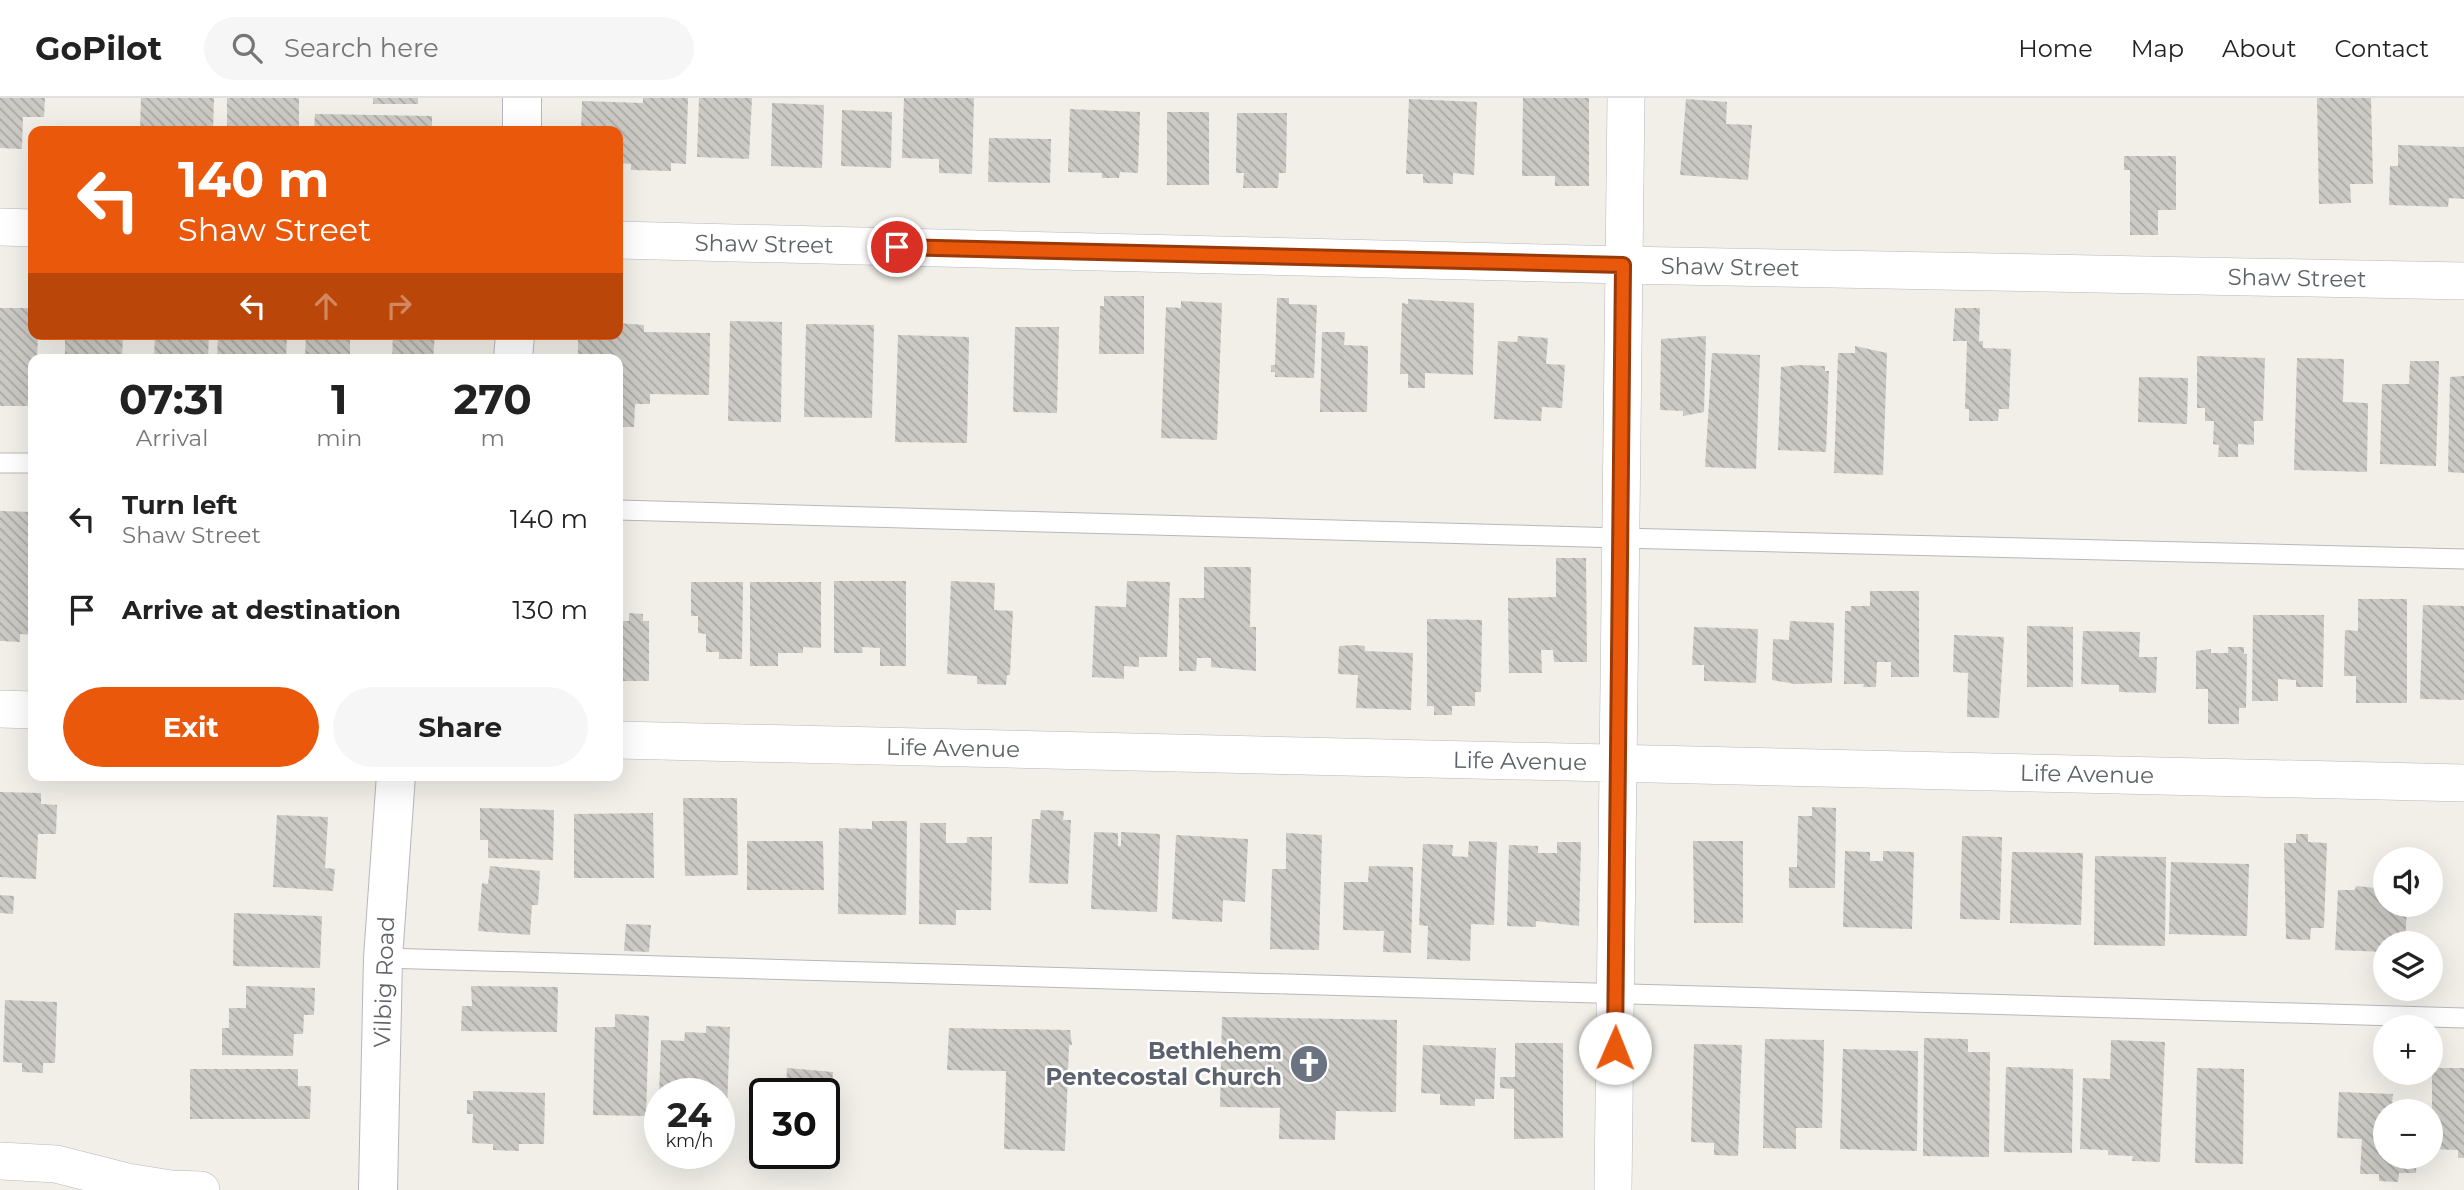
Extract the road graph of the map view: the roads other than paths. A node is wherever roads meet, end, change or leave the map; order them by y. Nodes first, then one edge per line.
1 (522, 98) edge
2 (1626, 98) edge
3 (522, 126) edge
4 (0, 227) edge
5 (28, 228) edge
6 (623, 240) edge
7 (1623, 265) junction
8 (2464, 281) edge
9 (0, 463) edge
10 (28, 463) edge
11 (623, 510) edge
12 (1620, 538) junction
13 (2464, 559) edge
14 (0, 709) edge
15 (28, 710) edge
16 (623, 740) edge
17 (1618, 764) junction
18 (396, 781) edge
19 (2464, 783) edge
20 (383, 958) junction
21 (1616, 992) junction
22 (2464, 1018) edge
23 (0, 1161) edge
24 (201, 1190) edge
25 (378, 1190) edge
26 (1613, 1190) edge

1 - 3 street
2 - 7 street
4 - 5 street
6 - 7 street, Shaw Street
7 - 8 street, Shaw Street
7 - 12 street
9 - 10 lane
11 - 12 lane
12 - 13 lane
12 - 17 street
14 - 15 street
16 - 17 street, Life Avenue
17 - 19 street, Life Avenue
17 - 21 street
18 - 20 street, Vilbig Road
20 - 21 lane
20 - 25 street, Vilbig Road
21 - 22 lane
21 - 26 street
23 - 24 street

